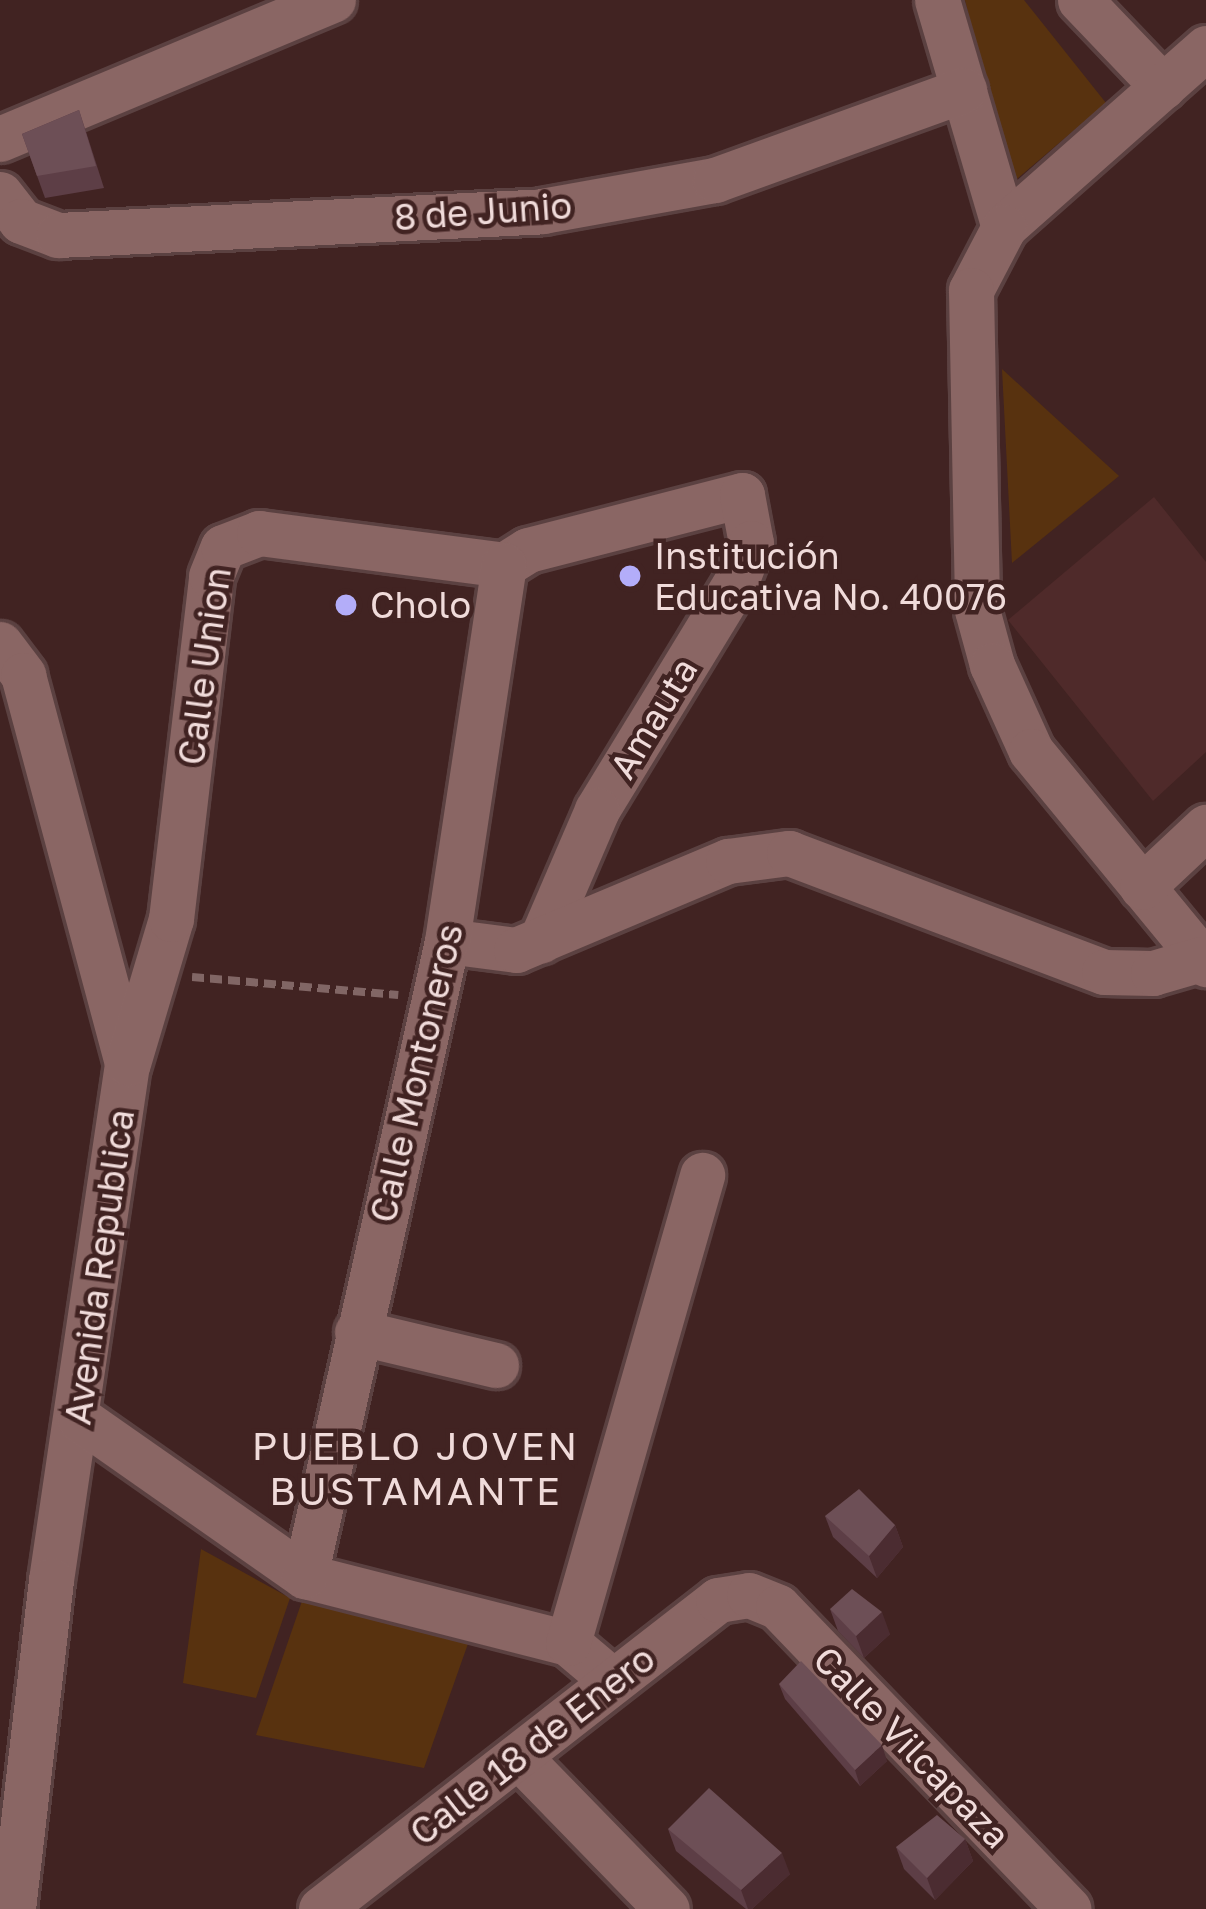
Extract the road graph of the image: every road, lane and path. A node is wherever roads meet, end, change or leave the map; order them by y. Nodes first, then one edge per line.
1 (333, 0) edge
2 (937, 0) edge
3 (1080, 0) edge
4 (1206, 48) edge
5 (1163, 87) junction
6 (964, 90) junction
7 (0, 139) edge
8 (0, 194) edge
9 (1004, 226) junction
10 (504, 565) junction
11 (0, 644) edge
12 (1206, 826) edge
13 (1142, 887) junction
14 (541, 940) junction
15 (447, 941) junction
16 (1203, 962) edge
17 (154, 973) junction
18 (435, 998) junction
19 (127, 1064) junction
20 (702, 1175) dead end
21 (357, 1332) junction
22 (496, 1365) dead end
23 (79, 1418) junction
24 (305, 1576) junction
25 (749, 1595) joint
26 (568, 1643) junction
27 (613, 1682) junction
28 (519, 1756) junction
29 (13, 1909) edge
30 (321, 1909) edge
31 (668, 1909) edge
32 (1069, 1909) edge

1 - 7 street
2 - 6 street
3 - 5 street
4 - 5 street
5 - 9 street
6 - 8 street, 8 de Junio
6 - 9 street
9 - 13 street
10 - 14 street, Amauta
10 - 15 street, Calle Montoneros
10 - 17 street, Calle Union
11 - 19 street, Avenida Republica
12 - 13 street
13 - 16 street
14 - 15 street
14 - 16 street
15 - 18 street, Calle Montoneros
17 - 18 path
17 - 19 street, Calle Union
18 - 21 street, Calle Montoneros
19 - 23 street, Avenida Republica
20 - 26 street
21 - 22 street
21 - 24 street, Calle Montoneros
23 - 24 street
23 - 29 street, Avenida Republica
24 - 26 street
25 - 27 street, Calle 18 de Enero
25 - 32 street, Calle Vilcapaza
26 - 27 street
27 - 28 street, Calle 18 de Enero
28 - 30 street, Calle 18 de Enero
28 - 31 street

